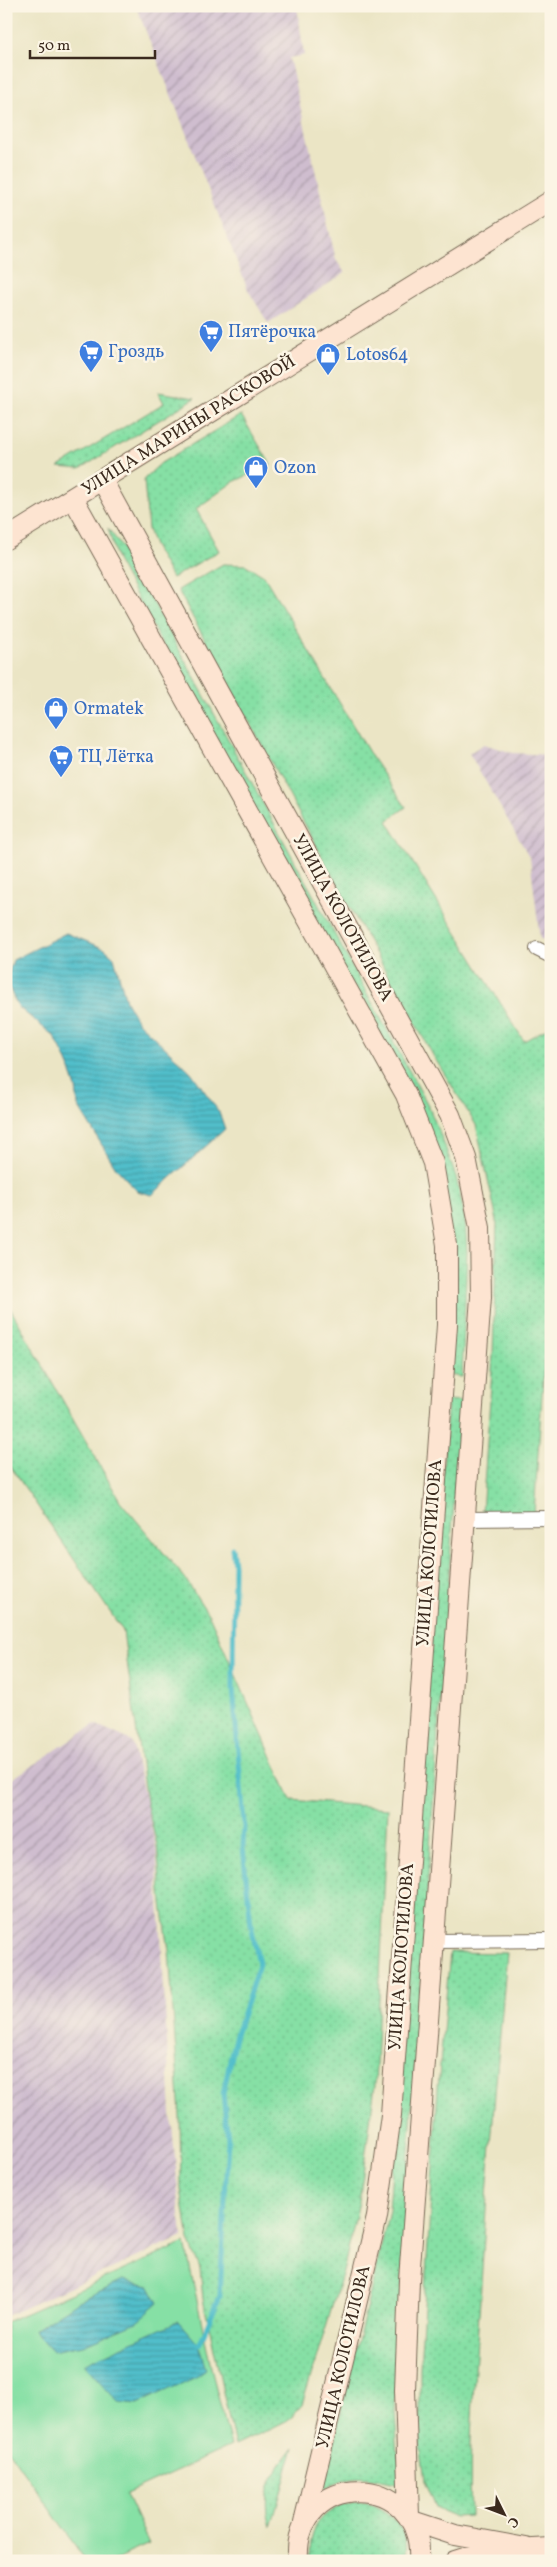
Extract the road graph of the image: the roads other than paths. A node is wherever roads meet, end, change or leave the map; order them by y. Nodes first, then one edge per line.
1 (551, 202) edge
2 (102, 480) junction
3 (73, 498) junction
4 (6, 539) edge
5 (537, 950) dead end
6 (551, 956) edge
7 (443, 1384) junction
8 (475, 1386) junction
9 (551, 1518) edge
10 (466, 1519) junction
11 (551, 1940) edge
12 (436, 1941) junction
13 (410, 2519) junction
14 (304, 2522) junction
15 (526, 2548) junction
16 (551, 2548) edge
17 (298, 2561) edge
18 (419, 2561) edge
19 (455, 2561) edge

1 - 2 main road, УЛИЦА МАРИНЫ РАСКОВОЙ
2 - 3 main road, УЛИЦА МАРИНЫ РАСКОВОЙ
2 - 8 main road, УЛИЦА КОЛОТИЛОВА
3 - 4 main road, УЛИЦА МАРИНЫ РАСКОВОЙ
3 - 7 main road, УЛИЦА КОЛОТИЛОВА
5 - 6 street
7 - 8 main road
7 - 14 main road, УЛИЦА КОЛОТИЛОВА
8 - 10 main road, УЛИЦА КОЛОТИЛОВА
9 - 10 street
10 - 12 main road, УЛИЦА КОЛОТИЛОВА
11 - 12 street
12 - 13 main road, УЛИЦА КОЛОТИЛОВА
13 - 14 main road, УЛИЦА КОЛОТИЛОВА
13 - 15 main road
13 - 18 main road, УЛИЦА КОЛОТИЛОВА
14 - 17 main road, УЛИЦА КОЛОТИЛОВА
15 - 16 main road
15 - 19 main road

